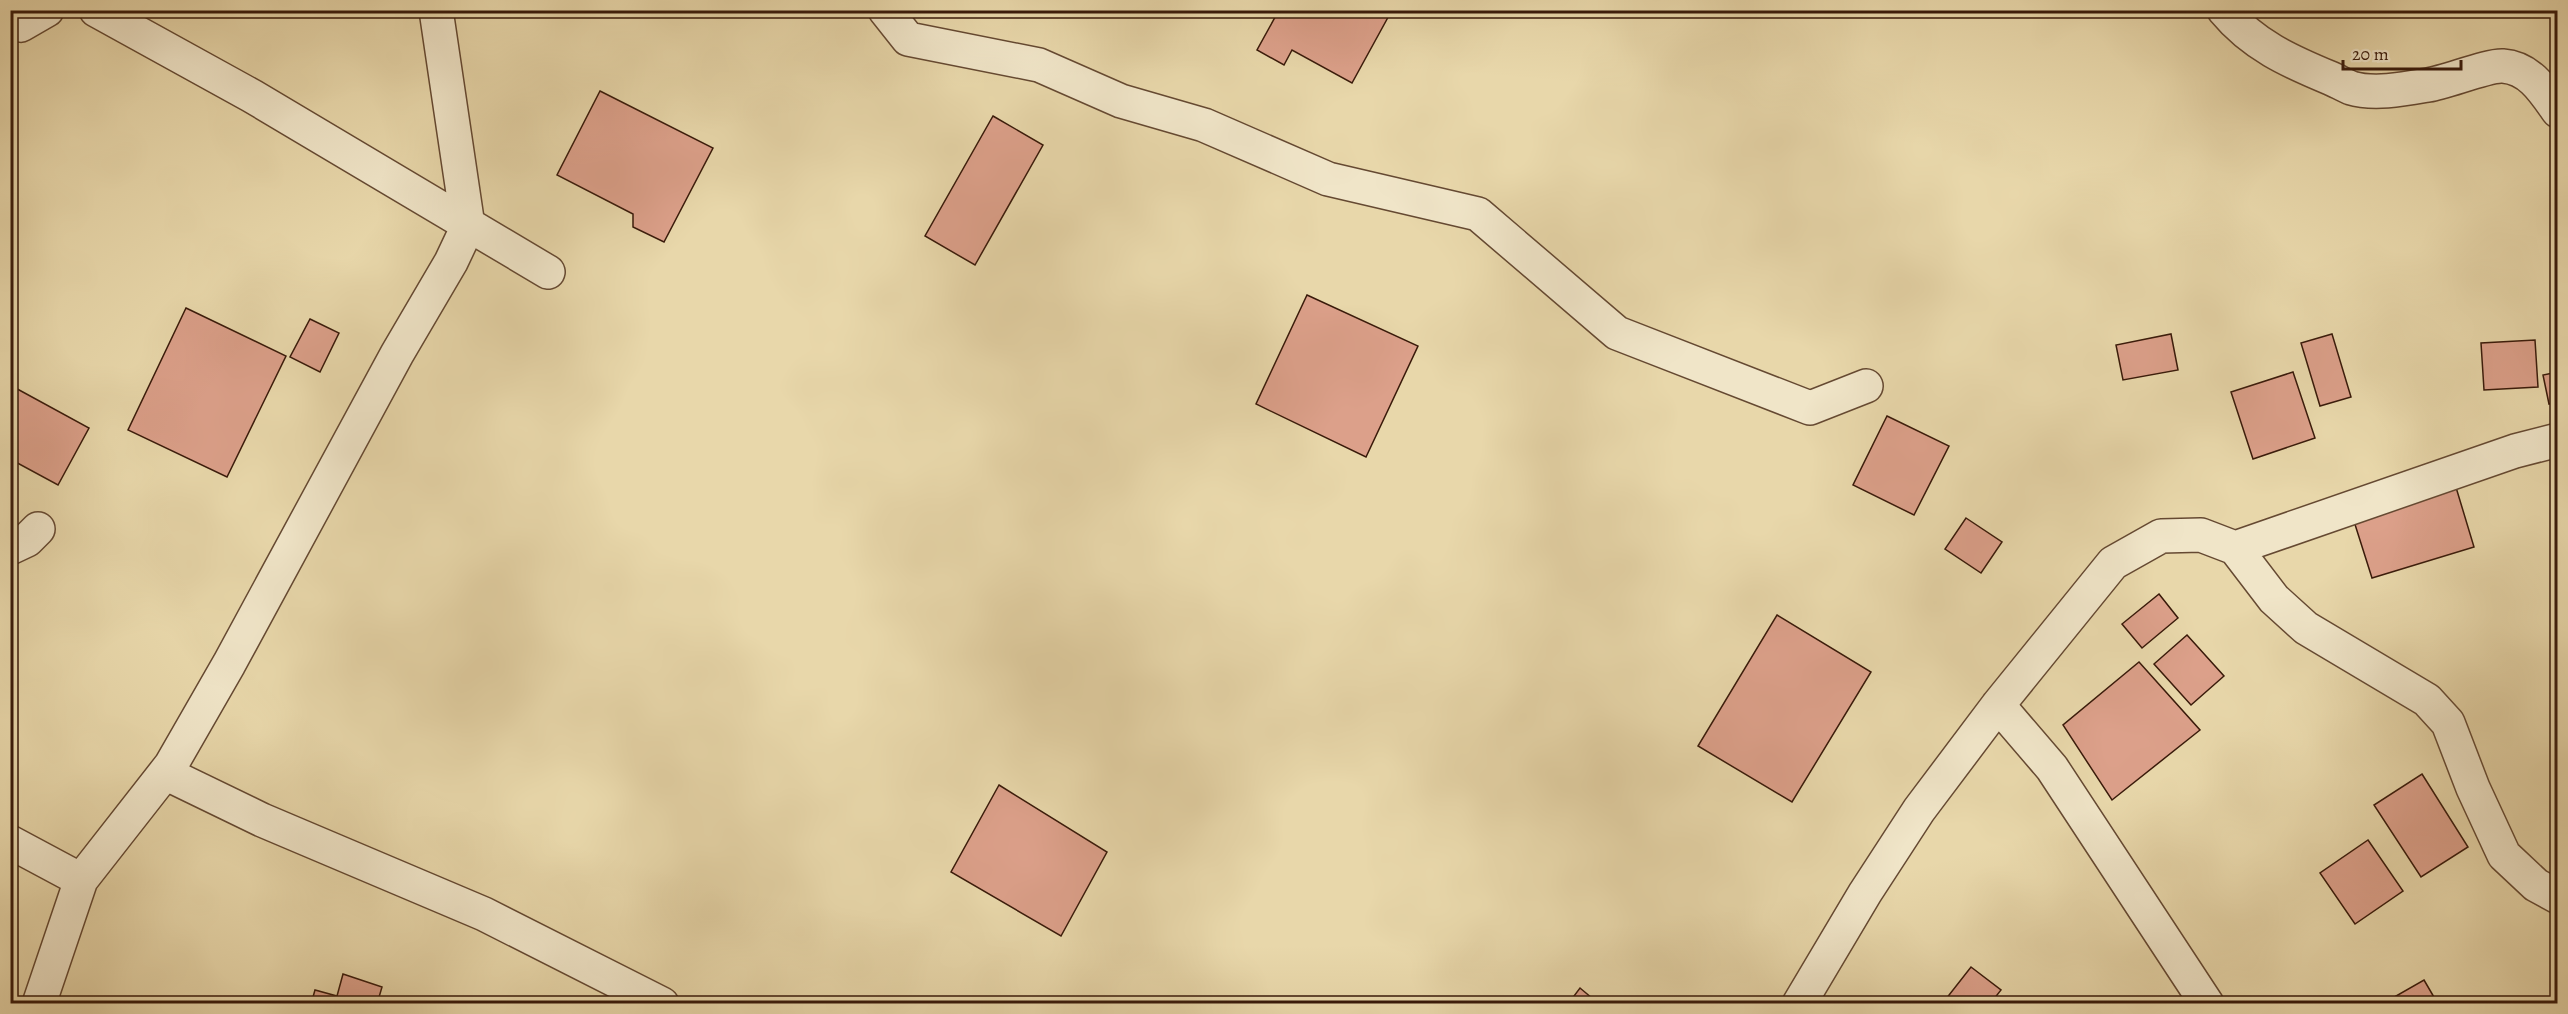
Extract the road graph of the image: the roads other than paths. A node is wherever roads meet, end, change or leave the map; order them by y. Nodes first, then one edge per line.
1 (96, 10) edge
2 (436, 10) edge
3 (885, 10) edge
4 (2224, 10) edge
5 (2558, 111) edge
6 (468, 226) junction
7 (548, 272) dead end
8 (1866, 386) dead end
9 (2558, 440) edge
10 (38, 529) dead end
11 (10, 548) edge
12 (2235, 548) junction
13 (1998, 705) junction
14 (165, 773) junction
15 (10, 842) edge
16 (81, 880) junction
17 (2558, 897) edge
18 (39, 1004) edge
19 (662, 1004) edge
20 (1799, 1004) edge
21 (2206, 1004) edge

1 - 6 street
2 - 6 street
3 - 8 street
4 - 5 street
6 - 7 street
6 - 14 street
9 - 12 street
10 - 11 street
12 - 13 street
12 - 17 street
13 - 20 street
13 - 21 street
14 - 16 street
14 - 19 street
15 - 16 street
16 - 18 street

